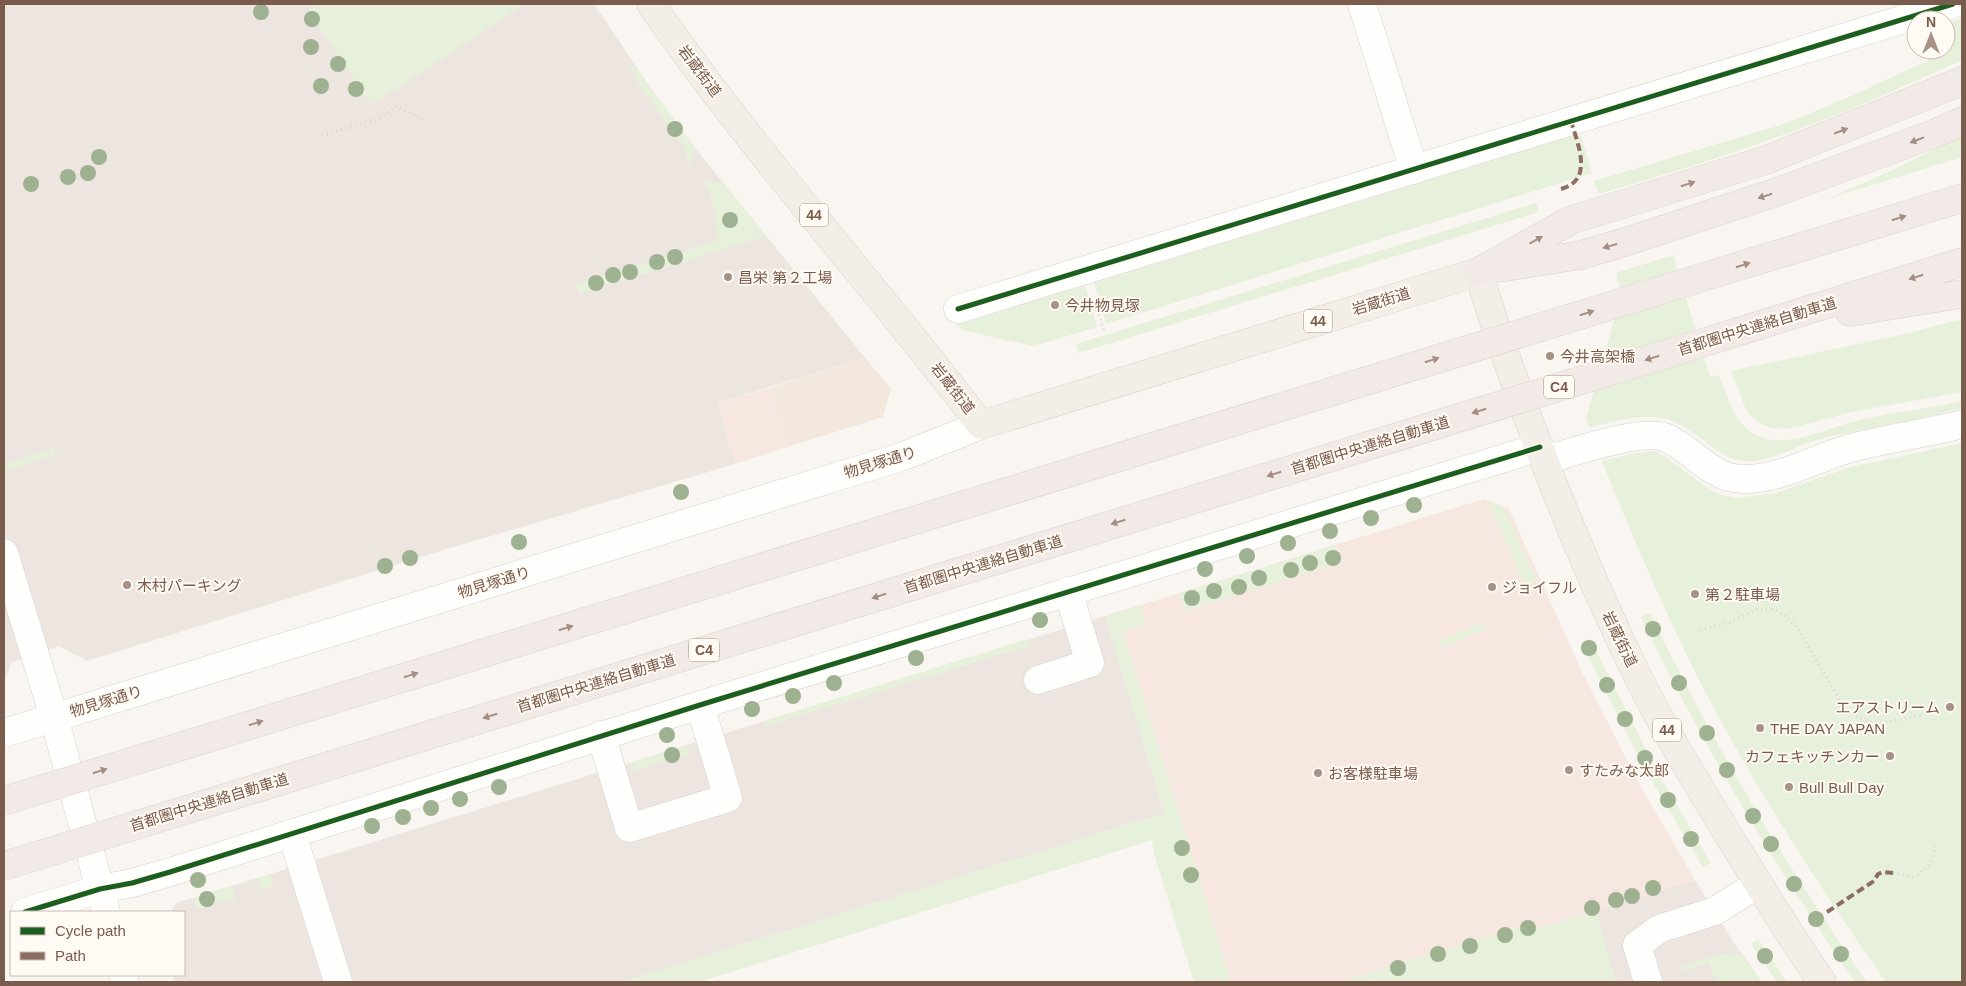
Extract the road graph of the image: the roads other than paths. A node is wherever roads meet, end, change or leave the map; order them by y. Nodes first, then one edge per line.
1 (651, 4) edge
2 (1362, 4) edge
3 (1954, 4) edge
4 (1962, 82) edge
5 (1962, 121) edge
6 (1414, 170) junction
7 (1962, 198) edge
8 (1962, 262) edge
9 (1478, 272) junction
10 (1962, 294) edge
11 (958, 310) dead end
12 (1753, 327) junction
13 (981, 424) junction
14 (1962, 424) edge
15 (1542, 454) junction
16 (4, 553) edge
17 (1068, 591) junction
18 (1038, 680) dead end
19 (700, 704) junction
20 (54, 717) junction
21 (4, 733) edge
22 (600, 735) junction
23 (4, 801) edge
24 (292, 834) junction
25 (4, 866) edge
26 (1758, 884) junction
27 (103, 900) edge
28 (32, 911) edge
29 (338, 982) edge
30 (1648, 982) edge
31 (1822, 982) edge

1 - 13 main road, 岩蔵街道 / 44
2 - 6 street
3 - 6 street
9 -> 4 highway
5 -> 9 highway
6 - 11 street
23 -> 7 highway, bridge
8 -> 12 highway, 首都圏中央連絡自動車道 / C4
9 - 13 main road, 岩蔵街道 / 44
9 - 15 main road, 岩蔵街道 / 44
10 - 12 highway
12 -> 25 highway, 首都圏中央連絡自動車道 / C4, bridge
13 - 20 street, 物見塚通り
14 - 15 street
15 - 17 street
15 - 26 main road, 岩蔵街道 / 44
16 - 20 street
17 - 18 street
17 - 19 street
19 - 22 street
19 - 22 street
20 - 21 street, 物見塚通り
20 - 27 street
22 - 24 street
24 - 27 street
24 - 29 street
26 - 30 street
26 - 31 main road, 岩蔵街道 / 44
27 - 28 street

